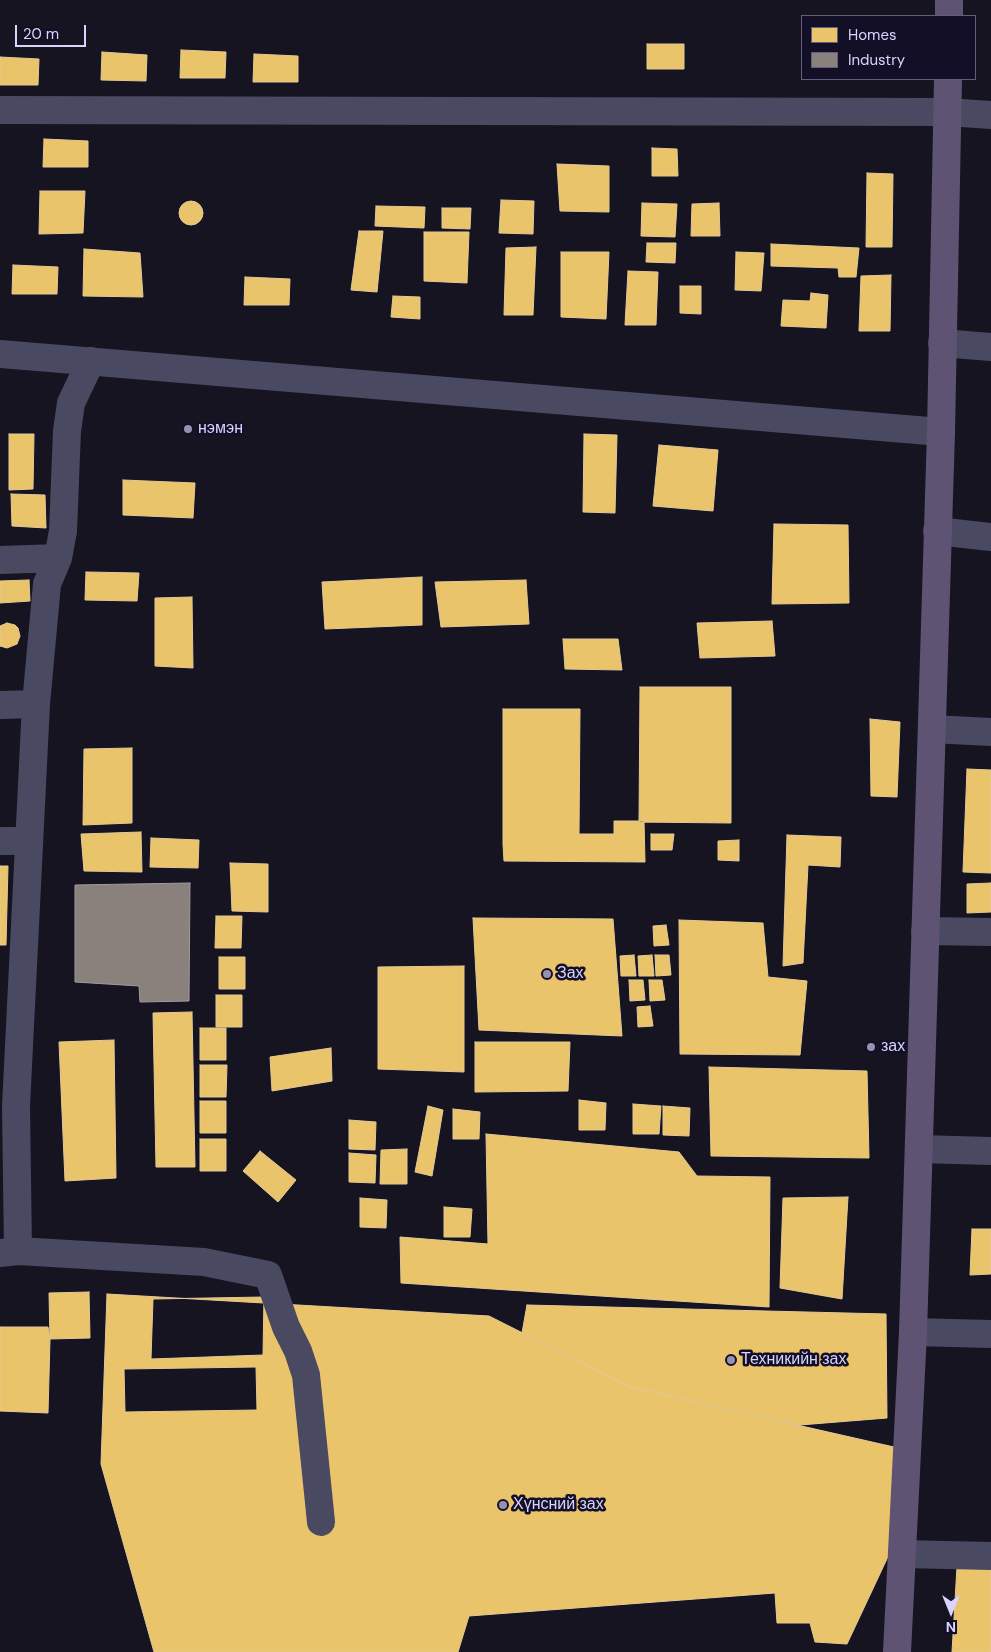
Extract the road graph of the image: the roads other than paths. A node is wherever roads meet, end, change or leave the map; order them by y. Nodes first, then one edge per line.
1 (949, 0) edge
2 (949, 15) edge
3 (948, 80) edge
4 (0, 110) edge
5 (947, 112) junction
6 (991, 115) edge
7 (942, 343) junction
8 (991, 346) edge
9 (0, 354) edge
10 (91, 361) junction
11 (940, 432) junction
12 (938, 531) junction
13 (991, 537) edge
14 (58, 558) junction
15 (0, 560) edge
16 (0, 704) edge
17 (36, 704) junction
18 (932, 730) junction
19 (991, 732) edge
20 (925, 931) junction
21 (991, 932) edge
22 (8, 1106) edge
23 (919, 1149) junction
24 (991, 1151) edge
25 (9, 1252) edge
26 (913, 1332) junction
27 (991, 1334) edge
28 (320, 1522) dead end
29 (902, 1554) junction
30 (991, 1556) edge
31 (897, 1652) edge

1 - 2 main road
3 - 5 main road
4 - 5 street
5 - 6 street
5 - 7 main road
7 - 8 street
7 - 11 main road
9 - 10 street
10 - 11 street
10 - 14 street
11 - 12 main road
12 - 13 street
12 - 18 main road
14 - 15 street
14 - 17 street
16 - 17 street
17 - 22 street
18 - 19 street
18 - 20 main road
20 - 21 street
20 - 23 main road
22 - 25 street
23 - 24 street
23 - 26 main road
25 - 28 street
26 - 27 street
26 - 29 main road
29 - 30 street
29 - 31 main road

